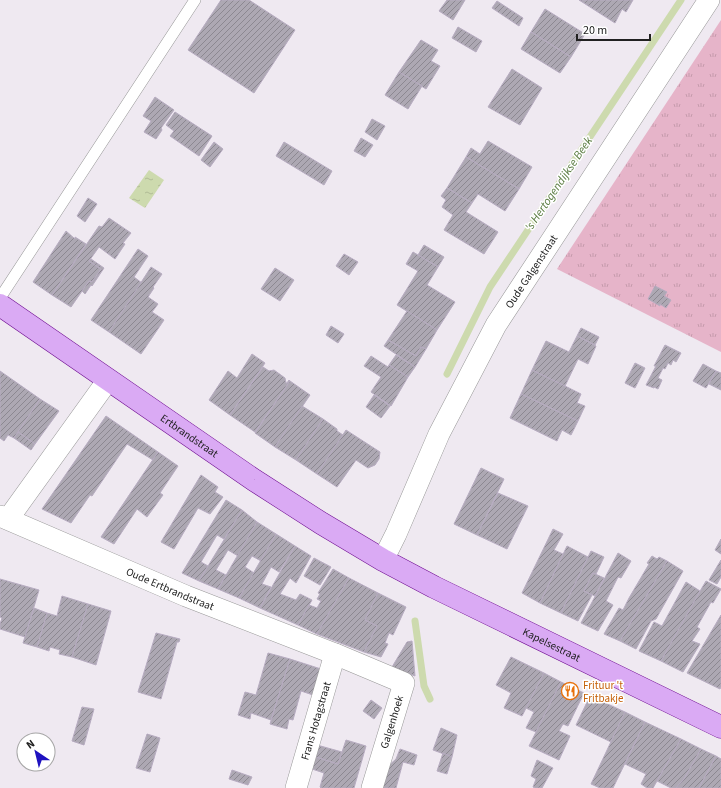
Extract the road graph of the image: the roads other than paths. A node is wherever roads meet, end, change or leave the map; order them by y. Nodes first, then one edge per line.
1 (196, 0) edge
2 (709, 0) edge
3 (0, 298) edge
4 (0, 305) edge
5 (108, 380) junction
6 (4, 518) edge
7 (383, 560) junction
8 (335, 654) junction
9 (721, 727) edge
10 (296, 788) edge
11 (372, 788) edge

1 - 3 lane
2 - 7 street, Oude Galgenstraat
4 - 5 main road, Ertbrandstraat
5 - 6 street, Oude Ertbrandstraat
5 - 7 main road, Ertbrandstraat
6 - 8 street, Oude Ertbrandstraat
7 - 9 main road, Kapelsestraat
8 - 10 street, Frans Hotagstraat
8 - 11 street, Galgenhoek

